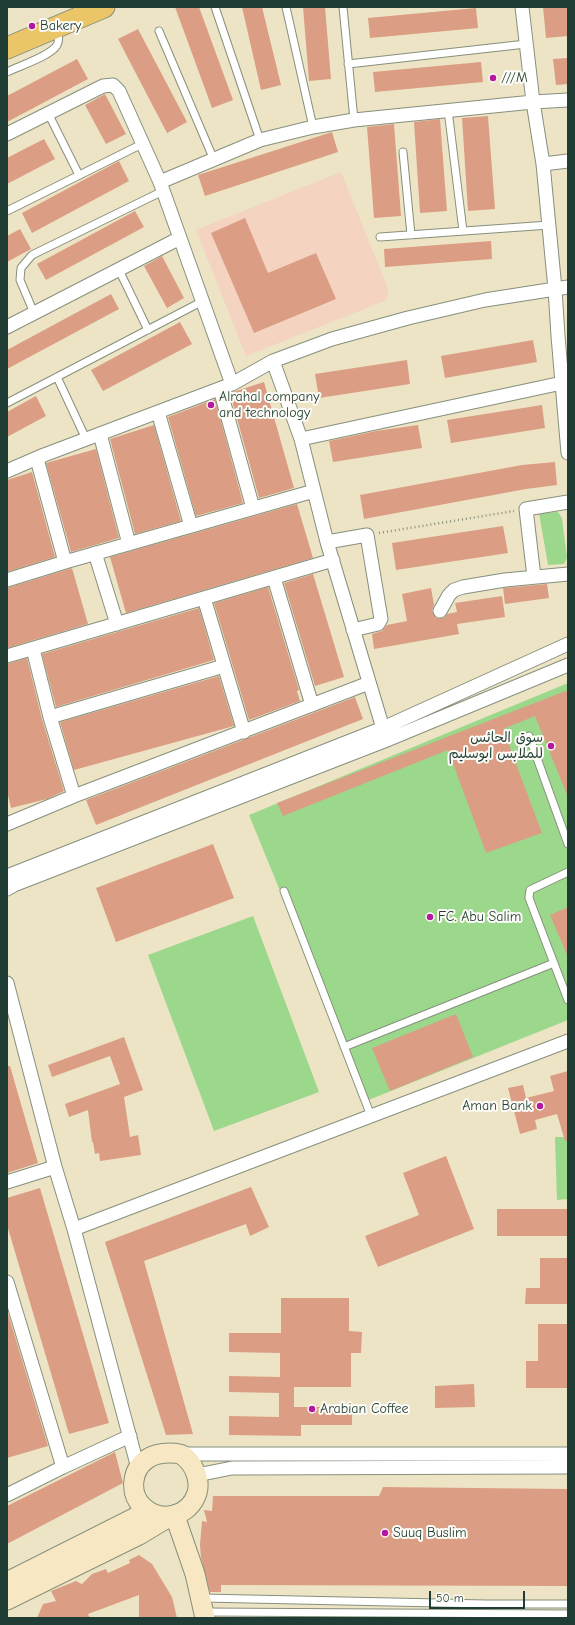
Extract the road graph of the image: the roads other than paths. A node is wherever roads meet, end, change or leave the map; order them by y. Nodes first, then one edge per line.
1 (104, 7) edge
2 (215, 7) edge
3 (286, 7) edge
4 (343, 7) edge
5 (346, 7) edge
6 (522, 7) edge
7 (57, 26) junction
8 (159, 31) dead end
9 (526, 44) junction
10 (7, 48) edge
11 (348, 64) junction
12 (7, 72) edge
13 (568, 100) edge
14 (533, 102) junction
15 (448, 110) junction
16 (48, 113) junction
17 (354, 120) junction
18 (313, 127) junction
19 (7, 134) edge
20 (260, 140) junction
21 (142, 144) junction
22 (403, 152) dead end
23 (214, 160) junction
24 (568, 161) edge
25 (543, 164) junction
26 (79, 175) junction
27 (161, 186) junction
28 (7, 211) edge
29 (549, 225) junction
30 (463, 231) junction
31 (411, 235) junction
32 (380, 237) dead end
33 (180, 238) junction
34 (119, 270) junction
35 (562, 288) edge
36 (202, 302) junction
37 (34, 313) junction
38 (8, 325) edge
39 (148, 330) junction
40 (563, 336) edge
41 (273, 361) junction
42 (57, 377) junction
43 (562, 383) junction
44 (232, 384) junction
45 (220, 389) junction
46 (7, 403) edge
47 (158, 412) junction
48 (100, 434) junction
49 (86, 439) junction
50 (301, 439) junction
51 (568, 453) edge
52 (37, 459) junction
53 (7, 471) edge
54 (314, 491) junction
55 (568, 502) edge
56 (253, 508) junction
57 (190, 526) junction
58 (327, 542) junction
59 (129, 544) junction
60 (95, 553) junction
61 (333, 560) junction
62 (65, 562) junction
63 (568, 574) edge
64 (534, 577) junction
65 (274, 578) junction
66 (7, 580) edge
67 (204, 598) junction
68 (440, 611) dead end
69 (117, 624) junction
70 (353, 630) junction
71 (568, 644) edge
72 (33, 649) junction
73 (7, 656) edge
74 (224, 666) junction
75 (568, 666) edge
76 (369, 682) junction
77 (312, 705) junction
78 (50, 717) junction
79 (383, 728) junction
80 (244, 732) junction
81 (529, 736) dead end
82 (386, 740) junction
83 (74, 796) junction
84 (8, 820) edge
85 (568, 844) edge
86 (568, 872) edge
87 (7, 876) edge
88 (7, 888) edge
89 (284, 891) dead end
90 (554, 963) junction
91 (7, 983) edge
92 (568, 1000) edge
93 (568, 1041) edge
94 (344, 1047) junction
95 (371, 1116) junction
96 (55, 1167) junction
97 (7, 1182) edge
98 (74, 1229) junction
99 (7, 1282) edge
100 (130, 1436) junction
101 (181, 1454) junction
102 (568, 1454) edge
103 (408, 1461) junction
104 (63, 1467) junction
105 (568, 1467) edge
106 (138, 1468) junction
107 (197, 1475) junction
108 (7, 1495) edge
109 (148, 1511) junction
110 (172, 1516) junction
111 (7, 1582) edge
112 (7, 1600) edge
113 (486, 1604) junction
114 (568, 1604) edge
115 (203, 1609) edge
116 (487, 1614) junction
117 (568, 1614) edge
118 (427, 1616) edge
119 (476, 1616) edge

1 - 7 main road
2 - 20 lane
3 - 18 lane
4 - 5 lane
4 - 11 lane
6 - 9 street
7 - 10 main road
7 - 12 lane
8 - 23 lane
9 - 11 lane
9 - 14 street
11 - 17 lane
13 - 14 street
14 - 15 street
14 - 25 street
15 - 17 street
15 - 30 lane
16 - 19 street
16 - 21 street
16 - 26 lane
17 - 18 street
18 - 20 street
20 - 23 street
21 - 26 lane
21 - 27 street
22 - 31 lane
23 - 27 street
24 - 25 street
25 - 29 street
26 - 28 lane
27 - 33 street
27 - 37 lane
29 - 30 lane
29 - 35 street
30 - 31 lane
31 - 32 lane
33 - 34 street
33 - 36 street
34 - 37 street
34 - 39 lane
35 - 40 street
35 - 41 street
36 - 39 lane
36 - 44 street
37 - 38 street
39 - 42 lane
40 - 43 street
41 - 44 street
41 - 50 street
42 - 46 lane
42 - 49 lane
43 - 50 street
43 - 51 street
44 - 45 street
45 - 47 street
45 - 56 street
47 - 48 street
47 - 57 street
48 - 49 street
48 - 59 street
49 - 52 street
50 - 54 street
52 - 53 street
52 - 62 street
54 - 56 street
54 - 58 street
55 - 64 street
56 - 57 street
57 - 59 street
58 - 61 street
58 - 70 street
59 - 60 street
60 - 62 street
60 - 69 street
61 - 65 street
61 - 70 street
62 - 66 street
63 - 64 street
64 - 68 street
65 - 67 street
65 - 77 street
67 - 69 street
67 - 74 street
69 - 72 street
70 - 76 street
71 - 79 street
72 - 73 street
72 - 78 street
74 - 78 street
74 - 80 street
75 - 82 street
76 - 77 street
76 - 79 street
77 - 80 street
78 - 83 street
79 - 82 street
79 - 87 street
80 - 83 street
81 - 85 lane
82 - 88 street
83 - 84 street
86 - 90 lane
89 - 94 lane
90 - 92 lane
90 - 94 lane
91 - 96 street
93 - 95 street
94 - 95 lane
95 - 98 street
96 - 97 street
96 - 98 street
98 - 100 street
99 - 104 street
100 - 104 street
100 - 106 street
101 - 103 street
101 - 106 street
101 - 107 street
102 - 103 street
103 - 105 street
103 - 107 street
104 - 108 street
106 - 109 street
107 - 110 street
109 - 110 street
109 - 111 street
110 - 112 street
110 - 115 street
113 - 114 lane
113 - 115 lane
113 - 116 lane
115 - 118 lane
116 - 117 lane
116 - 119 lane
118 - 119 lane

